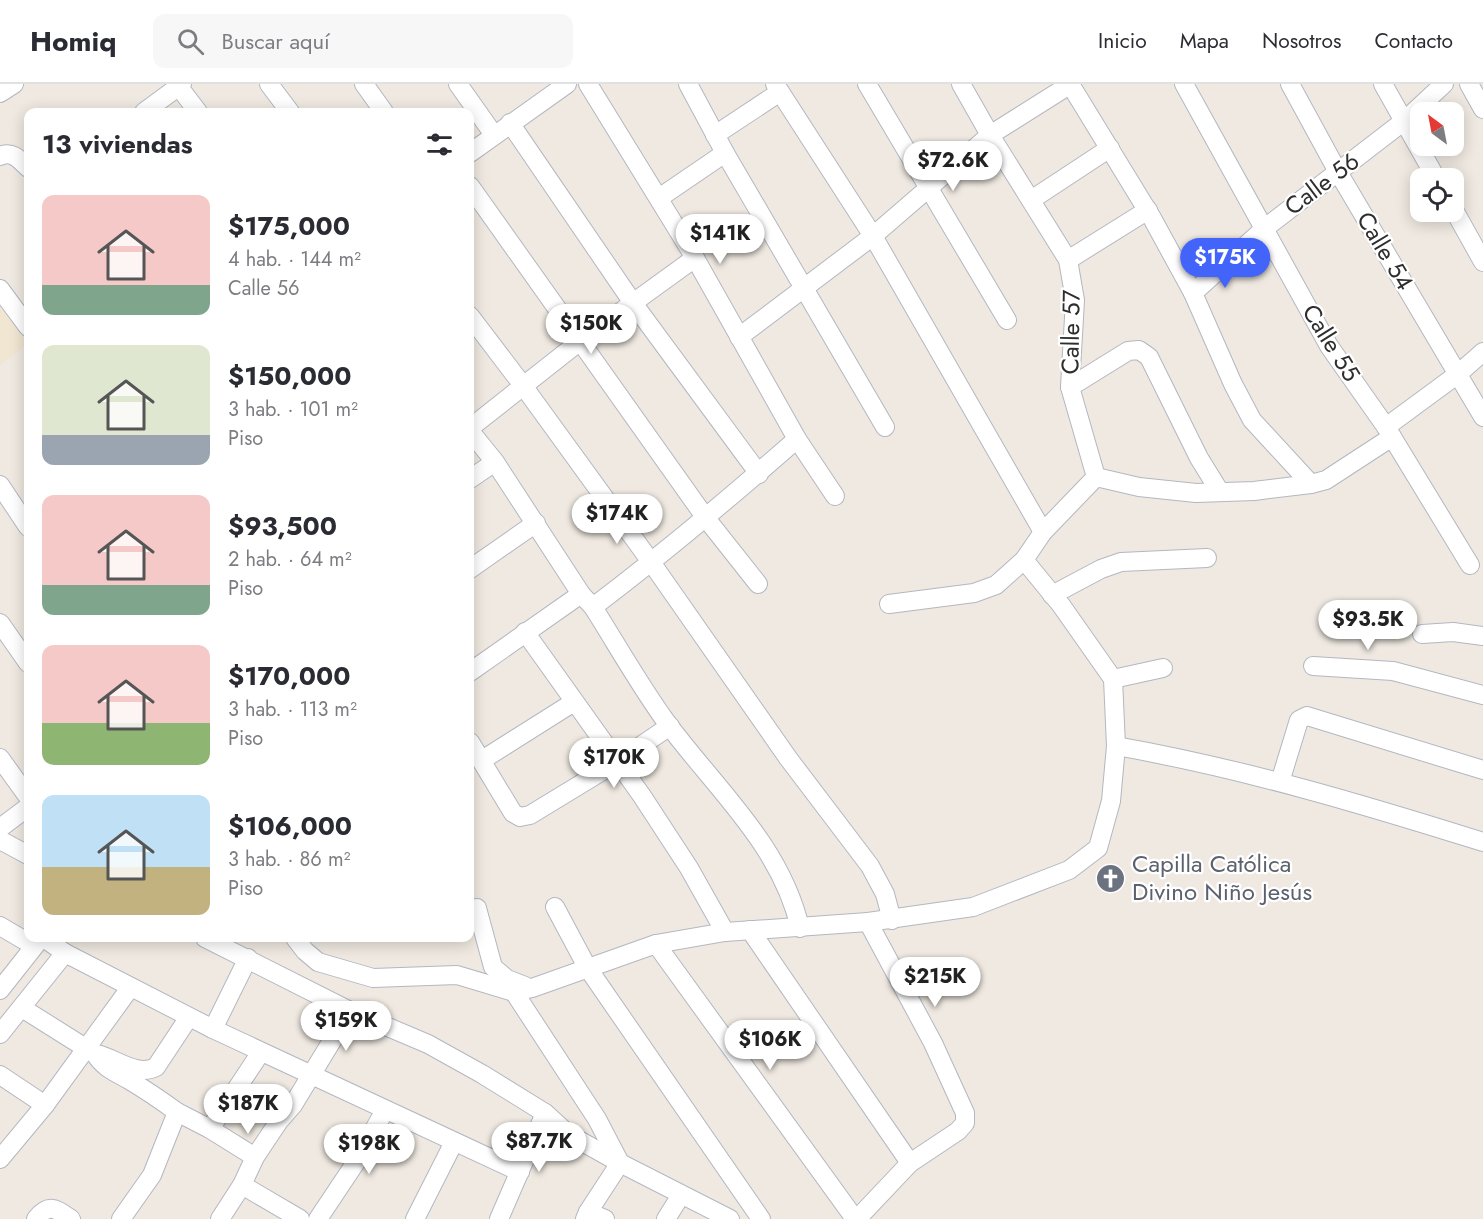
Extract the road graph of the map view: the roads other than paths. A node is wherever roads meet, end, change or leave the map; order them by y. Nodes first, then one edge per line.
1 (14, 84) edge
2 (269, 84) edge
3 (364, 84) edge
4 (458, 84) edge
5 (567, 84) edge
6 (588, 84) edge
7 (688, 84) edge
8 (867, 84) edge
9 (961, 84) edge
10 (1070, 84) edge
11 (1184, 84) edge
12 (1290, 84) edge
13 (1383, 84) edge
14 (1444, 84) edge
15 (1469, 84) edge
16 (180, 85) edge
17 (777, 88) edge
18 (541, 91) edge
19 (0, 93) edge
20 (149, 108) edge
21 (195, 108) edge
22 (287, 108) edge
23 (381, 108) edge
24 (1483, 109) edge
25 (1404, 121) junction
26 (510, 123) junction
27 (494, 135) junction
28 (716, 135) junction
29 (990, 135) junction
30 (1110, 148) junction
31 (474, 150) edge
32 (725, 153) junction
33 (0, 156) edge
34 (24, 164) edge
35 (1430, 168) edge
36 (1338, 172) junction
37 (929, 186) junction
38 (474, 192) edge
39 (659, 198) junction
40 (1031, 200) junction
41 (1148, 210) junction
42 (1461, 222) edge
43 (1265, 228) junction
44 (873, 236) junction
45 (695, 258) junction
46 (1068, 260) junction
47 (1483, 262) edge
48 (805, 288) junction
49 (0, 289) edge
50 (1193, 293) junction
51 (633, 303) junction
52 (1007, 320) dead end
53 (474, 321) edge
54 (24, 322) edge
55 (739, 337) junction
56 (579, 342) junction
57 (1483, 352) edge
58 (1458, 374) junction
59 (524, 387) junction
60 (1070, 387) junction
61 (1483, 417) edge
62 (474, 426) edge
63 (885, 427) dead end
64 (1389, 432) junction
65 (474, 434) edge
66 (797, 439) junction
67 (495, 462) junction
68 (759, 474) junction
69 (474, 476) edge
70 (1096, 477) junction
71 (1311, 484) junction
72 (0, 485) edge
73 (1220, 492) junction
74 (835, 496) dead end
75 (705, 517) junction
76 (24, 521) edge
77 (536, 523) junction
78 (1044, 532) junction
79 (1207, 558) dead end
80 (1024, 560) junction
81 (651, 562) junction
82 (1470, 565) dead end
83 (474, 566) edge
84 (758, 584) dead end
85 (1052, 596) junction
86 (587, 600) junction
87 (889, 604) dead end
88 (0, 623) edge
89 (525, 632) junction
90 (1422, 634) dead end
91 (1483, 636) edge
92 (24, 657) edge
93 (1313, 666) dead end
94 (1163, 668) dead end
95 (474, 669) edge
96 (1113, 679) junction
97 (1483, 695) edge
98 (574, 702) junction
99 (670, 726) junction
100 (1116, 746) junction
101 (474, 748) edge
102 (0, 758) edge
103 (482, 760) junction
104 (616, 762) junction
105 (1483, 770) edge
106 (1280, 782) junction
107 (24, 791) edge
108 (24, 810) edge
109 (0, 828) edge
110 (0, 840) edge
111 (1483, 842) edge
112 (24, 853) edge
113 (555, 907) dead end
114 (477, 908) dead end
115 (892, 920) junction
116 (868, 922) junction
117 (0, 926) edge
118 (800, 928) junction
119 (750, 930) junction
120 (725, 932) junction
121 (24, 934) edge
122 (38, 942) edge
123 (44, 942) edge
124 (298, 942) edge
125 (231, 943) edge
126 (656, 944) junction
127 (65, 953) junction
128 (248, 958) junction
129 (587, 968) junction
130 (130, 988) junction
131 (0, 990) edge
132 (523, 990) junction
133 (22, 1008) junction
134 (350, 1011) junction
135 (189, 1017) junction
136 (213, 1029) junction
137 (0, 1034) edge
138 (90, 1051) junction
139 (261, 1052) junction
140 (0, 1075) edge
141 (312, 1075) junction
142 (45, 1105) junction
143 (385, 1110) junction
144 (177, 1112) junction
145 (545, 1113) junction
146 (210, 1129) junction
147 (454, 1142) junction
148 (255, 1157) junction
149 (0, 1159) edge
150 (620, 1163) junction
151 (910, 1163) junction
152 (520, 1172) junction
153 (242, 1185) junction
154 (681, 1195) junction
155 (586, 1216) edge
156 (36, 1219) edge
157 (71, 1219) edge
158 (121, 1219) edge
159 (220, 1219) edge
160 (300, 1219) edge
161 (318, 1219) edge
162 (415, 1219) edge
163 (499, 1219) edge
164 (605, 1219) edge
165 (666, 1219) edge
166 (730, 1219) edge
167 (761, 1219) edge
168 (856, 1219) edge

1 - 19 street
2 - 22 street
3 - 23 street
4 - 27 street
5 - 18 street
6 - 39 street
7 - 28 street
8 - 37 street
9 - 29 street, Calle 57
10 - 29 street
10 - 30 street
11 - 43 street, Calle 55
12 - 36 street, Calle 54
13 - 25 street
14 - 25 street, Calle 56
15 - 24 street
16 - 20 street
16 - 21 street
17 - 28 street
17 - 44 street
18 - 26 street
25 - 35 street
25 - 36 street, Calle 56
26 - 27 street
26 - 51 street
27 - 31 street
28 - 32 street
29 - 37 street
29 - 40 street, Calle 57
30 - 40 street
30 - 41 street
32 - 39 street
32 - 48 street
33 - 34 street
36 - 43 street, Calle 56
36 - 58 street, Calle 54
37 - 44 street
37 - 52 street
38 - 56 street
39 - 45 street
40 - 46 street, Calle 57
41 - 46 street
41 - 50 street
42 - 47 street
43 - 50 street, Calle 56
43 - 64 street, Calle 55
44 - 48 street
44 - 78 street
45 - 51 street
45 - 55 street
46 - 60 street, Calle 57
48 - 55 street
48 - 63 street
49 - 54 street
50 - 71 street
51 - 56 street
51 - 68 street
53 - 59 street
55 - 66 street
56 - 59 street
56 - 75 street
57 - 58 street
58 - 61 street, Calle 54
58 - 64 street
59 - 62 street
59 - 81 street
60 - 70 street, Calle 57
60 - 73 street
64 - 71 street
64 - 82 street, Calle 55
65 - 67 street
66 - 68 street
66 - 74 street
67 - 69 street
67 - 77 street
68 - 75 street
70 - 73 street
70 - 78 street
71 - 73 street
72 - 76 street
75 - 81 street
75 - 84 street
77 - 83 street
77 - 86 street
78 - 80 street
79 - 85 street
80 - 85 street
80 - 87 street
81 - 86 street
81 - 115 street
85 - 96 street
86 - 89 street
86 - 99 street
88 - 92 street
89 - 95 street
89 - 98 street
90 - 91 street
93 - 97 street
94 - 96 street
96 - 100 street
98 - 103 street
98 - 104 street
99 - 104 street
99 - 118 street
100 - 106 street
100 - 115 street
101 - 103 street
102 - 107 street
103 - 104 street
104 - 120 street
105 - 106 street
106 - 111 street
108 - 109 street
110 - 112 street
113 - 129 street
114 - 132 street
115 - 116 street
116 - 118 street
116 - 151 street
117 - 121 street
118 - 119 street
119 - 120 street
119 - 151 street
120 - 126 street
122 - 131 street
123 - 127 street
124 - 132 street
125 - 128 street
126 - 129 street
126 - 168 street
127 - 130 street
127 - 133 street
128 - 134 street
128 - 136 street
129 - 132 street
129 - 167 street
130 - 135 street
130 - 138 street
132 - 150 street
133 - 137 street
133 - 138 street
134 - 141 street
134 - 145 street
135 - 136 street
135 - 138 street
136 - 139 street
138 - 142 street
138 - 144 street
139 - 141 street
139 - 146 street
140 - 142 street
141 - 143 street
141 - 148 street
142 - 149 street
143 - 147 street
143 - 161 street
144 - 146 street
144 - 158 street
145 - 150 street
145 - 152 street
146 - 148 street
147 - 152 street
147 - 162 street
148 - 153 street
150 - 154 street
150 - 155 street
151 - 168 street
152 - 163 street
153 - 159 street
153 - 160 street
154 - 165 street
154 - 166 street
155 - 164 street
156 - 157 street

